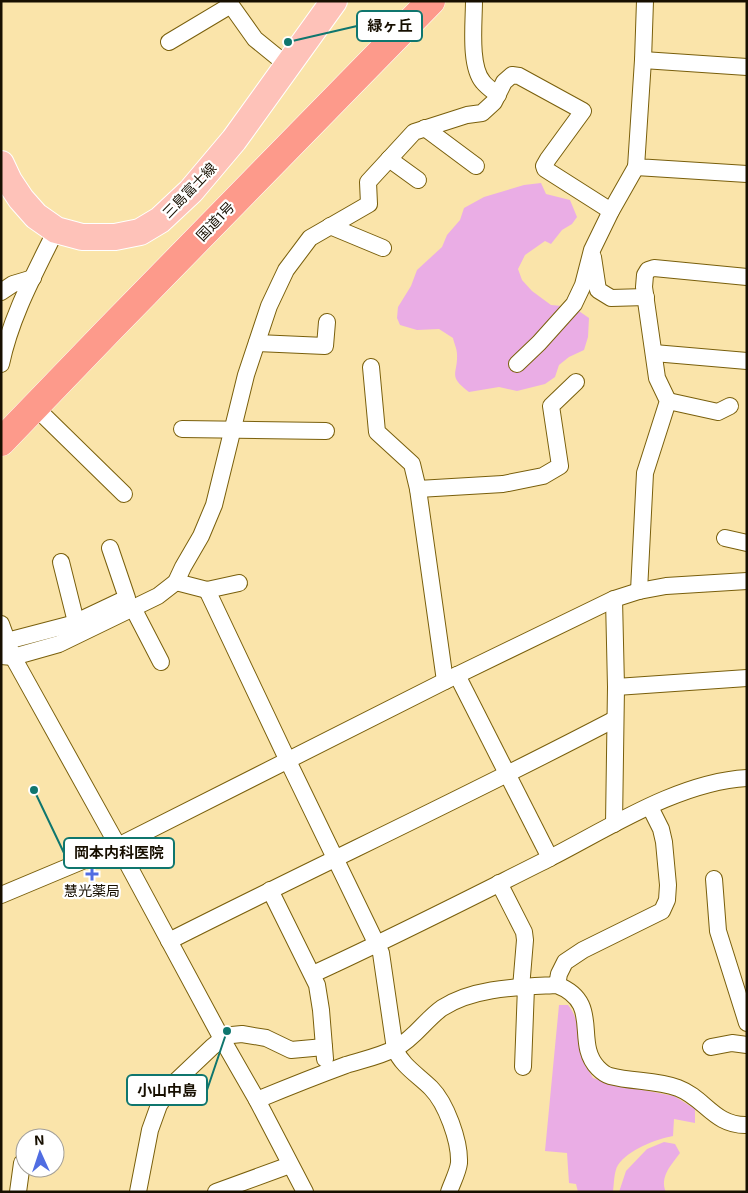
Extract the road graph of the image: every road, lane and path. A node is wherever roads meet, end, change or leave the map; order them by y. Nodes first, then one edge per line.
1 (334, 1) edge
2 (431, 1) edge
3 (474, 1) edge
4 (645, 1) edge
5 (230, 3) edge
6 (169, 42) dead end
7 (644, 60) junction
8 (287, 65) junction
9 (747, 67) edge
10 (498, 95) junction
11 (425, 128) junction
12 (389, 159) junction
13 (1, 164) edge
14 (476, 166) dead end
15 (636, 167) junction
16 (747, 174) edge
17 (418, 180) dead end
18 (611, 211) junction
19 (330, 226) junction
20 (56, 230) junction
21 (383, 248) dead end
22 (592, 250) junction
23 (747, 277) edge
24 (33, 278) junction
25 (1, 292) edge
26 (646, 297) junction
27 (327, 322) dead end
28 (257, 342) junction
29 (654, 353) junction
30 (747, 361) edge
31 (1, 364) edge
32 (516, 364) dead end
33 (371, 367) dead end
34 (576, 382) dead end
35 (668, 401) junction
36 (730, 406) dead end
37 (35, 407) junction
38 (182, 429) dead end
39 (234, 429) junction
40 (326, 431) dead end
41 (1, 442) edge
42 (418, 489) junction
43 (124, 494) dead end
44 (725, 538) dead end
45 (747, 543) edge
46 (110, 548) dead end
47 (60, 562) dead end
48 (176, 582) junction
49 (747, 582) edge
50 (239, 583) dead end
51 (207, 590) junction
52 (639, 590) junction
53 (614, 599) junction
54 (133, 608) junction
55 (76, 622) junction
56 (1, 624) edge
57 (7, 641) junction
58 (7, 657) edge
59 (161, 662) dead end
60 (451, 678) junction
61 (747, 678) edge
62 (616, 687) junction
63 (615, 719) junction
64 (288, 761) junction
65 (507, 775) junction
66 (747, 778) edge
67 (650, 807) junction
68 (614, 824) junction
69 (118, 846) junction
70 (334, 858) junction
71 (550, 858) junction
72 (714, 879) dead end
73 (499, 884) junction
74 (270, 890) junction
75 (1, 894) edge
76 (169, 941) junction
77 (377, 945) junction
78 (313, 974) junction
79 (557, 985) junction
80 (523, 987) junction
81 (747, 1023) edge
82 (222, 1040) junction
83 (747, 1046) edge
84 (711, 1047) dead end
85 (324, 1048) junction
86 (395, 1049) junction
87 (523, 1067) dead end
88 (326, 1072) junction
89 (257, 1100) junction
90 (747, 1125) edge
91 (290, 1165) junction
92 (20, 1178) edge
93 (18, 1192) edge
94 (138, 1192) edge
95 (216, 1192) edge
96 (304, 1192) edge
97 (448, 1192) edge

1 - 8 main road, 三島富士線
2 - 37 highway, 国道1号
3 - 10 street
4 - 7 street
5 - 6 street
5 - 8 street
7 - 9 street
7 - 15 street
8 - 20 main road, 三島富士線
10 - 11 street
10 - 18 street
11 - 12 street
11 - 14 street
12 - 17 street
12 - 19 street
13 - 20 main road, 三島富士線
15 - 16 street
15 - 18 street
18 - 22 street
19 - 21 street
19 - 28 street
20 - 24 street
22 - 26 street
22 - 32 street
23 - 26 street
24 - 25 street
24 - 31 street
26 - 29 street
27 - 28 street
28 - 39 street
29 - 30 street
29 - 35 street
33 - 42 street
34 - 42 street
35 - 36 street
35 - 52 street
37 - 41 highway, 国道1号
37 - 43 street
38 - 39 street
39 - 40 street
39 - 48 street
42 - 60 street
44 - 45 street
46 - 55 street
47 - 55 street
48 - 51 street
48 - 54 street
49 - 52 street
50 - 51 street
51 - 64 street
52 - 53 street
53 - 60 street
53 - 62 street
54 - 58 street
54 - 59 street
55 - 57 street
56 - 57 street
57 - 58 street
58 - 69 street
60 - 64 street
60 - 65 street
61 - 62 street
62 - 63 street
63 - 65 street
63 - 68 street
64 - 69 street
64 - 70 street
65 - 70 street
65 - 71 street
66 - 67 street
67 - 68 street
67 - 79 street
68 - 71 street
69 - 75 street
69 - 76 street
70 - 74 street
70 - 77 street
71 - 73 street
72 - 81 street
73 - 77 street
73 - 80 street
74 - 76 street
74 - 78 street
76 - 82 street
77 - 78 street
77 - 86 street
78 - 85 street
79 - 80 street
79 - 90 street
80 - 86 street
80 - 87 street
82 - 85 street
82 - 89 street
82 - 94 street
83 - 84 street
85 - 88 street
86 - 88 street
86 - 97 street
88 - 89 street
89 - 91 street
91 - 95 street
91 - 96 street
92 - 93 street

